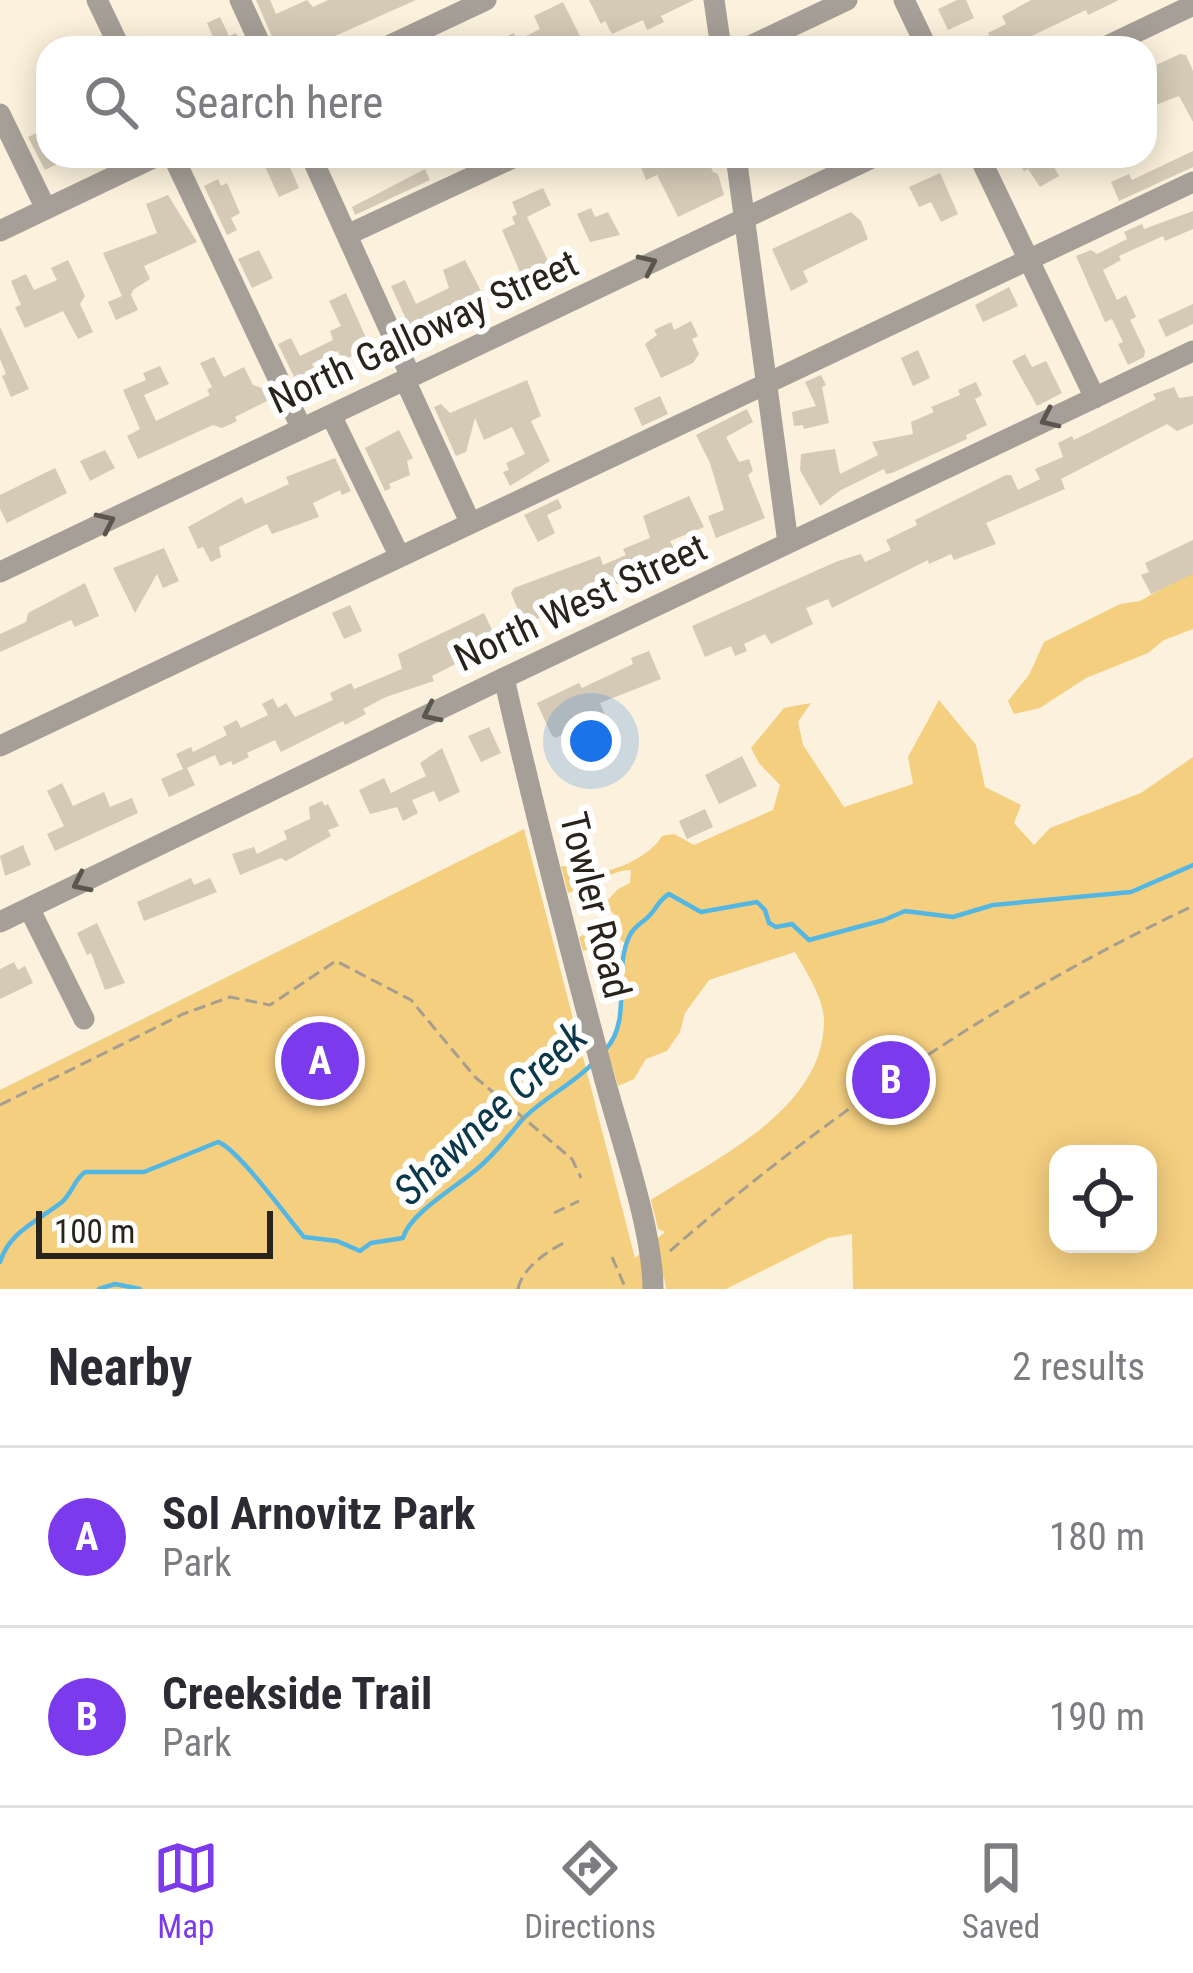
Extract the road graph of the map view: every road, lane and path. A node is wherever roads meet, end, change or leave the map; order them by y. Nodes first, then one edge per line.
1 (97, 0) edge
2 (240, 0) edge
3 (486, 0) edge
4 (715, 0) edge
5 (847, 0) edge
6 (904, 0) edge
7 (1193, 5) edge
8 (792, 26) junction
9 (114, 36) edge
10 (256, 36) edge
11 (410, 36) edge
12 (720, 36) edge
13 (771, 36) edge
14 (797, 36) edge
15 (921, 36) edge
16 (1128, 36) edge
17 (0, 114) edge
18 (132, 168) edge
19 (179, 168) edge
20 (316, 168) edge
21 (491, 168) edge
22 (737, 168) edge
23 (844, 168) edge
24 (985, 168) edge
25 (1193, 182) edge
26 (46, 209) junction
27 (742, 219) junction
28 (0, 231) edge
29 (347, 235) junction
30 (1029, 261) junction
31 (1193, 351) edge
32 (408, 378) junction
33 (765, 384) junction
34 (1095, 398) junction
35 (331, 415) junction
36 (302, 429) junction
37 (470, 522) junction
38 (788, 543) junction
39 (399, 555) junction
40 (0, 572) edge
41 (505, 677) junction
42 (0, 746) edge
43 (1193, 906) edge
44 (29, 908) junction
45 (0, 922) edge
46 (84, 1018) dead end
47 (0, 1105) edge
48 (581, 1178) dead end
49 (579, 1201) dead end
50 (554, 1213) dead end
51 (568, 1241) dead end
52 (612, 1257) dead end
53 (653, 1278) edge
54 (518, 1289) edge
55 (626, 1289) edge

1 - 9 street
2 - 10 street
3 - 11 street
4 - 12 street
5 - 8 street
6 - 15 street
7 - 16 street
8 - 13 street
8 - 14 street
17 - 26 street
18 - 26 street
19 - 36 street
20 - 29 street
21 - 29 street
22 - 27 street
23 - 27 street, North Galloway Street
24 - 30 street
25 - 30 street
26 - 28 street
32 -> 27 street, North Galloway Street
27 - 33 street
29 - 32 street
30 - 33 street
30 - 34 street
31 - 34 street, North West Street
32 - 35 street, North Galloway Street
32 - 37 street
33 - 37 street
33 - 38 street
34 -> 38 street, North West Street
35 - 36 street, North Galloway Street
35 - 39 street
40 -> 36 street, North Galloway Street
37 - 39 street
38 - 41 street, North West Street
39 - 42 street
41 -> 44 street, North West Street
41 - 53 street, Towler Road
43 - 53 path
44 - 45 street, North West Street
44 - 46 street
47 - 48 path
49 - 50 path
51 - 54 path
52 - 55 path

